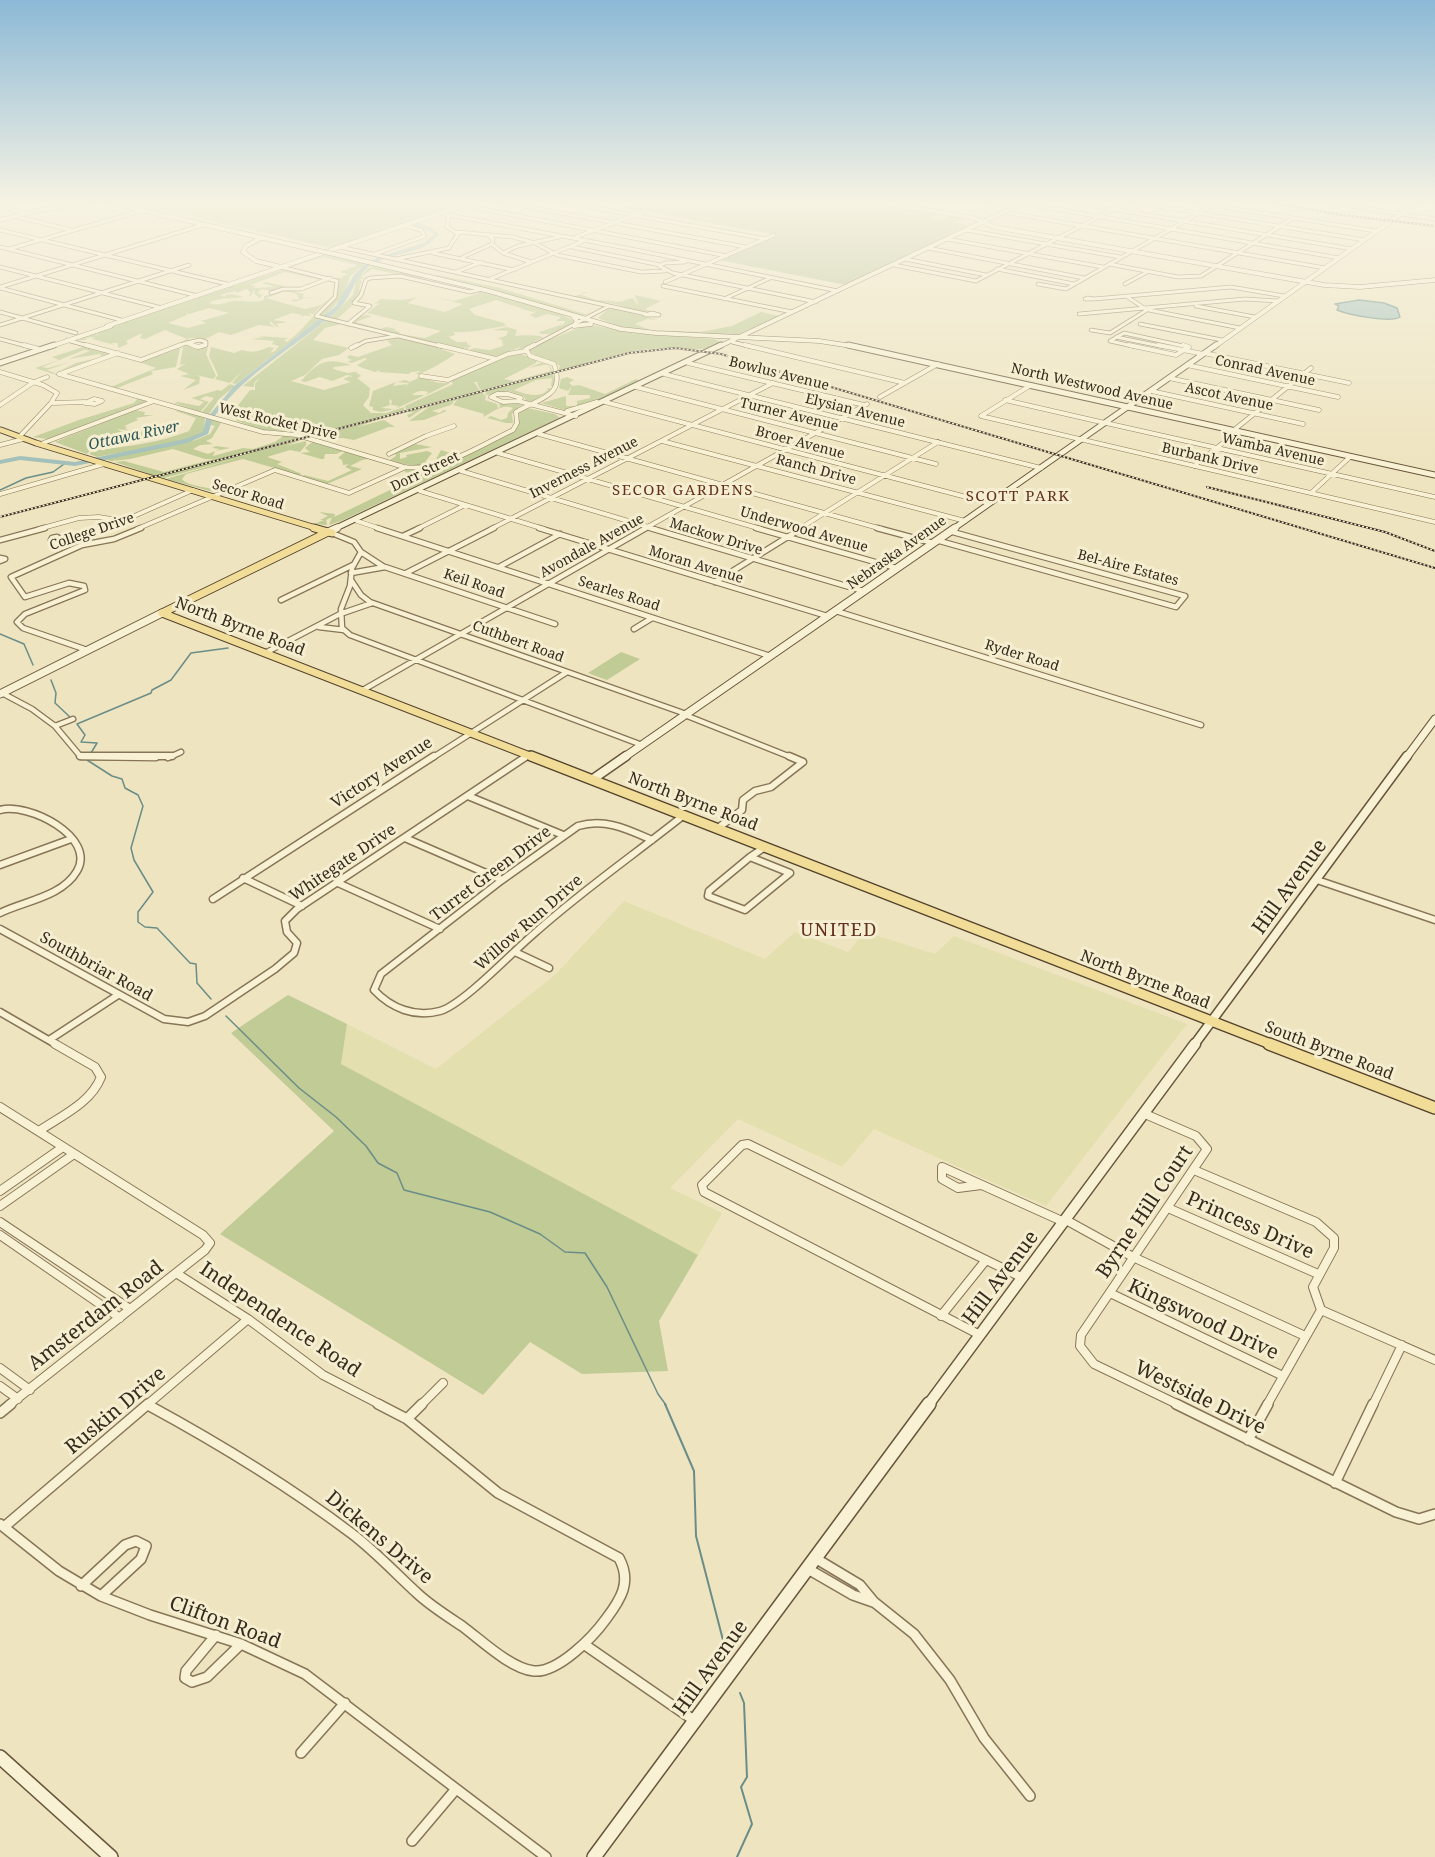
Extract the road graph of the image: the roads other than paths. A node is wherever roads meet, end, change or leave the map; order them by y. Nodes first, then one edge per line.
1 (2, 288) edge
2 (80, 288) edge
3 (117, 288) edge
4 (166, 288) edge
5 (218, 288) edge
6 (303, 288) edge
7 (336, 288) edge
8 (363, 288) edge
9 (451, 288) edge
10 (472, 288) edge
11 (527, 288) edge
12 (679, 288) edge
13 (747, 288) joint
14 (821, 288) edge
15 (845, 288) edge
16 (1223, 288) edge
17 (1235, 288) edge
18 (1296, 288) edge
19 (482, 290) junction
20 (838, 291) junction
21 (101, 293) junction
22 (271, 293) dead end
23 (197, 295) junction
24 (1126, 296) junction
25 (1284, 296) junction
26 (1094, 298) dead end
27 (724, 299) junction
28 (1278, 301) junction
29 (816, 302) junction
30 (64, 305) junction
31 (1186, 305) junction
32 (609, 306) junction
33 (160, 308) junction
34 (1146, 309) junction
35 (0, 312) edge
36 (792, 312) junction
37 (596, 313) junction
38 (646, 314) dead end
39 (1079, 314) dead end
40 (572, 315) junction
41 (1255, 317) junction
42 (22, 318) junction
43 (586, 320) junction
44 (773, 320) junction
45 (123, 321) junction
46 (1129, 322) junction
47 (348, 324) junction
48 (601, 324) junction
49 (767, 325) junction
50 (0, 326) edge
51 (574, 326) junction
52 (1240, 328) junction
53 (1091, 330) dead end
54 (74, 335) junction
55 (398, 335) junction
56 (710, 336) junction
57 (742, 338) junction
58 (0, 339) edge
59 (734, 339) junction
60 (1222, 340) junction
61 (723, 343) junction
62 (186, 344) junction
63 (351, 348) dead end
64 (39, 350) junction
65 (525, 351) junction
66 (1184, 351) junction
67 (118, 353) junction
68 (1202, 354) junction
69 (496, 359) junction
70 (0, 363) edge
71 (688, 363) junction
72 (938, 364) junction
73 (1187, 365) junction
74 (1311, 368) dead end
75 (0, 372) edge
76 (1304, 373) junction
77 (664, 374) junction
78 (422, 376) dead end
79 (653, 376) junction
80 (47, 377) dead end
81 (1169, 378) junction
82 (34, 382) junction
83 (906, 382) junction
84 (773, 383) junction
85 (1349, 383) dead end
86 (1031, 385) junction
87 (1288, 386) junction
88 (636, 387) junction
89 (1151, 391) junction
90 (749, 396) junction
91 (880, 397) dead end
92 (1338, 397) dead end
93 (1005, 400) junction
94 (1271, 400) junction
95 (154, 401) junction
96 (518, 401) junction
97 (603, 401) junction
98 (85, 402) dead end
99 (53, 403) junction
100 (531, 404) junction
101 (0, 405) edge
102 (866, 405) joint
103 (1128, 407) junction
104 (722, 409) junction
105 (1319, 410) dead end
106 (557, 411) junction
107 (1254, 414) junction
108 (574, 416) junction
109 (841, 418) junction
110 (562, 419) junction
111 (1105, 423) junction
112 (1303, 424) dead end
113 (692, 425) junction
114 (454, 426) dead end
115 (0, 430) edge
116 (1236, 431) junction
117 (816, 433) junction
118 (539, 434) junction
119 (22, 437) junction
120 (1081, 440) junction
121 (663, 441) junction
122 (938, 442) junction
123 (43, 443) junction
124 (0, 445) edge
125 (504, 447) junction
126 (1217, 448) junction
127 (786, 450) junction
128 (498, 453) junction
129 (389, 454) dead end
130 (1351, 456) junction
131 (913, 458) junction
132 (629, 459) junction
133 (484, 460) junction
134 (104, 462) junction
135 (936, 464) dead end
136 (758, 465) junction
137 (1194, 466) junction
138 (406, 467) junction
139 (1041, 468) junction
140 (460, 471) junction
141 (1332, 474) junction
142 (1435, 475) edge
143 (885, 476) junction
144 (589, 479) junction
145 (724, 485) junction
146 (191, 490) junction
147 (420, 491) junction
148 (858, 492) junction
149 (1311, 493) junction
150 (0, 494) edge
151 (408, 495) junction
152 (213, 497) junction
153 (1435, 497) edge
154 (551, 499) junction
155 (989, 503) junction
156 (466, 504) junction
157 (685, 507) junction
158 (824, 512) junction
159 (512, 519) junction
160 (357, 521) junction
161 (964, 521) junction
162 (349, 522) junction
163 (1435, 522) edge
164 (308, 526) junction
165 (648, 527) junction
166 (41, 528) junction
167 (949, 531) junction
168 (330, 533) junction
169 (560, 534) junction
170 (403, 536) junction
171 (786, 536) junction
172 (54, 538) dead end
173 (0, 540) edge
174 (935, 542) junction
175 (610, 549) junction
176 (450, 551) junction
177 (361, 552) junction
178 (752, 558) junction
179 (353, 565) junction
180 (385, 567) junction
181 (498, 567) junction
182 (896, 568) junction
183 (351, 573) junction
184 (406, 573) junction
185 (351, 579) junction
186 (715, 582) junction
187 (547, 583) junction
188 (863, 591) junction
189 (281, 600) dead end
190 (373, 603) junction
191 (507, 608) junction
192 (836, 611) junction
193 (164, 614) junction
194 (340, 614) junction
195 (827, 616) junction
196 (652, 618) junction
197 (555, 624) dead end
198 (315, 627) junction
199 (634, 629) dead end
200 (344, 630) junction
201 (460, 634) junction
202 (85, 649) junction
203 (266, 653) junction
204 (770, 656) junction
205 (71, 659) junction
206 (413, 660) junction
207 (567, 672) junction
208 (363, 690) junction
209 (1, 693) edge
210 (522, 700) junction
211 (686, 715) junction
212 (73, 719) dead end
213 (1435, 719) edge
214 (1201, 724) dead end
215 (54, 726) junction
216 (471, 732) junction
217 (642, 745) junction
218 (181, 752) dead end
219 (529, 755) junction
220 (593, 779) junction
221 (468, 796) junction
222 (0, 810) edge
223 (684, 815) junction
224 (718, 828) junction
225 (563, 835) junction
226 (405, 838) junction
227 (71, 839) junction
228 (652, 840) junction
229 (765, 847) junction
230 (750, 857) junction
231 (0, 865) edge
232 (243, 878) junction
233 (502, 880) junction
234 (1317, 880) junction
235 (338, 883) junction
236 (213, 899) dead end
237 (302, 906) junction
238 (0, 913) edge
239 (1435, 920) edge
240 (0, 929) edge
241 (440, 929) junction
242 (515, 952) junction
243 (549, 968) dead end
244 (118, 995) junction
245 (381, 998) joint
246 (0, 1012) edge
247 (182, 1022) joint
248 (1213, 1022) junction
249 (49, 1040) junction
250 (0, 1107) edge
251 (1435, 1108) edge
252 (1145, 1114) junction
253 (39, 1131) junction
254 (63, 1147) junction
255 (74, 1154) junction
256 (1194, 1170) junction
257 (981, 1185) junction
258 (0, 1191) edge
259 (0, 1206) edge
260 (1168, 1208) junction
261 (1065, 1221) junction
262 (0, 1222) edge
263 (0, 1235) edge
264 (210, 1243) joint
265 (1133, 1257) junction
266 (986, 1260) junction
267 (176, 1273) junction
268 (1318, 1275) junction
269 (1023, 1278) junction
270 (1110, 1293) junction
271 (130, 1309) junction
272 (1322, 1310) junction
273 (941, 1316) junction
274 (120, 1318) junction
275 (248, 1319) junction
276 (1089, 1323) joint
277 (980, 1335) junction
278 (1305, 1336) junction
279 (1402, 1345) junction
280 (1435, 1360) edge
281 (0, 1368) edge
282 (1283, 1376) junction
283 (443, 1383) dead end
284 (0, 1386) edge
285 (30, 1390) junction
286 (18, 1399) junction
287 (148, 1405) junction
288 (0, 1413) edge
289 (406, 1419) junction
290 (1248, 1440) junction
291 (1335, 1483) junction
292 (1435, 1514) edge
293 (2, 1526) edge
294 (815, 1558) junction
295 (807, 1568) junction
296 (81, 1586) junction
297 (101, 1596) junction
298 (874, 1602) junction
299 (216, 1635) junction
300 (241, 1644) junction
301 (585, 1645) junction
302 (345, 1703) junction
303 (695, 1721) junction
304 (301, 1753) dead end
305 (1, 1761) edge
306 (456, 1789) junction
307 (1030, 1796) dead end
308 (412, 1841) dead end
309 (111, 1857) edge
310 (546, 1857) edge
311 (594, 1857) edge

1 - 30 street
2 - 21 street
3 - 21 street
4 - 23 street
5 - 23 street
6 - 22 street
7 - 47 street
8 - 47 street
9 - 19 street
10 - 19 street
11 - 32 street
12 - 27 street
13 - 27 street
13 - 29 street
14 - 20 street
15 - 20 street, Dorr Street
16 - 24 street
17 - 25 street
18 - 25 street, Nebraska Avenue
19 - 40 street
20 - 29 street, Dorr Street
21 - 30 street
21 - 33 street
23 - 33 street
24 - 26 street
24 - 34 street
25 - 28 street, Nebraska Avenue
27 - 36 street
28 - 31 street
28 - 41 street, Nebraska Avenue
29 - 36 street, Dorr Street
30 - 42 street
30 - 45 street
31 - 34 street
31 - 41 street
32 - 37 street
32 - 38 street
33 - 45 street
34 - 39 street
34 - 46 street
34 - 52 street
35 - 42 street
36 - 44 street, Dorr Street
36 - 49 street, Dorr Street
37 - 40 street
37 - 43 street
37 - 48 street
40 - 43 street
40 - 51 street
41 - 52 street, Nebraska Avenue
42 - 50 street
42 - 54 street
43 - 48 street
43 - 51 street
44 - 49 street
44 - 59 street, Dorr Street
45 - 54 street
46 - 53 street
46 - 60 street
47 - 55 street
48 - 51 street
48 - 56 street
49 - 57 street, Dorr Street
51 - 65 street
52 - 60 street, Nebraska Avenue
54 - 64 street
54 - 67 street
55 - 63 street
55 - 69 street
56 - 59 street
56 - 61 street
57 - 59 street, Dorr Street
57 - 72 street, North Westwood Avenue
58 - 64 street
59 - 61 street, Dorr Street
59 - 71 street, Dorr Street
59 - 83 street
60 - 68 street, Nebraska Avenue
61 - 79 street, Dorr Street
62 - 62 street
62 - 67 street
64 - 70 street
65 - 69 street
65 - 100 street
66 - 66 street
66 - 68 street
67 - 95 street, West Rocket Drive
68 - 73 street, Nebraska Avenue
68 - 76 street
69 - 78 street
71 - 77 street, Dorr Street
71 - 84 street, Bowlus Avenue
72 - 83 street
72 - 86 street, North Westwood Avenue
73 - 81 street, Nebraska Avenue
73 - 87 street, Conrad Avenue
74 - 76 street
75 - 82 street
76 - 85 street
76 - 87 street
77 - 88 street, Dorr Street
77 - 90 street, Elysian Avenue
79 - 88 street
79 - 97 street, Dorr Street
80 - 82 street
81 - 89 street, Nebraska Avenue
81 - 94 street
82 - 99 street
82 - 101 street
83 - 91 street
84 - 90 street, Inverness Avenue
84 - 102 street, Bowlus Avenue
86 - 93 street
86 - 103 street, North Westwood Avenue
87 - 92 street, Conrad Avenue
87 - 94 street
88 - 97 street, Dorr Street
88 - 104 street, Turner Avenue
89 - 103 street, Nebraska Avenue
89 - 107 street, Ascot Avenue
90 - 104 street, Inverness Avenue
90 - 109 street, Elysian Avenue
93 - 111 street, Wamba Avenue
93 - 120 street, Burbank Drive
94 - 105 street
94 - 107 street
95 - 123 street
95 - 138 street, West Rocket Drive
96 - 96 street
96 - 100 street
97 - 106 street
97 - 108 street, Dorr Street
97 - 113 street, Broer Avenue
98 - 99 street
99 - 119 street
100 - 106 street
100 - 138 street, West Rocket Drive
102 - 109 street, Avondale Avenue
103 - 111 street, Nebraska Avenue
103 - 116 street, North Westwood Avenue
104 - 113 street, Inverness Avenue
104 - 117 street, Turner Avenue
106 - 108 street
106 - 110 street
107 - 112 street, Ascot Avenue
107 - 116 street
108 - 110 street, Dorr Street
108 - 118 street, Dorr Street
109 - 117 street, Avondale Avenue
109 - 122 street, Elysian Avenue
110 - 125 street, Dorr Street
111 - 120 street, Nebraska Avenue
111 - 126 street, Wamba Avenue
113 - 121 street, Inverness Avenue
113 - 127 street, Broer Avenue
114 - 129 street
115 - 119 main road, Secor Road
116 - 126 street
116 - 130 street, North Westwood Avenue
117 - 127 street, Avondale Avenue
117 - 131 street, Turner Avenue
118 - 128 street, Dorr Street
118 - 132 street
119 - 123 main road, Secor Road
119 - 124 street
120 - 137 street, Burbank Drive
120 - 139 street, Nebraska Avenue
121 - 132 street, Inverness Avenue
121 - 136 street, Ranch Drive
122 - 131 street
122 - 139 street, Elysian Avenue
123 - 134 main road, Secor Road
125 - 133 street
125 - 151 street, Dorr Street
126 - 137 street
126 - 141 street, Wamba Avenue
127 - 136 street, Avondale Avenue
127 - 143 street, Broer Avenue
128 - 133 street, Dorr Street
128 - 144 street, Underwood Avenue
130 - 141 street
130 - 142 street, North Westwood Avenue
131 - 135 street, Turner Avenue
131 - 143 street
132 - 144 street, Inverness Avenue
132 - 145 street
133 - 140 street, Dorr Street
134 - 146 main road, Secor Road
134 - 150 street
136 - 145 street, Avondale Avenue
136 - 148 street, Ranch Drive
137 - 149 street, Burbank Drive
138 - 152 street, College Drive
139 - 155 street, Nebraska Avenue
140 - 147 street, Dorr Street
140 - 154 street, Mackow Drive
141 - 149 street
141 - 153 street, Wamba Avenue
143 - 148 street
143 - 155 street, Broer Avenue
144 - 154 street, Inverness Avenue
144 - 157 street, Underwood Avenue
145 - 157 street, Avondale Avenue
145 - 158 street
146 - 152 main road, Secor Road
146 - 166 street
147 - 151 street, Dorr Street
147 - 156 street, Moran Avenue
148 - 158 street
148 - 161 street, Ranch Drive
149 - 163 street, Burbank Drive
151 - 160 street, Dorr Street
151 - 162 street, Dorr Street
152 - 164 main road, Secor Road
152 - 202 street, College Drive
154 - 159 street, Inverness Avenue
154 - 165 street, Mackow Drive
155 - 161 street, Nebraska Avenue
156 - 159 street, Moran Avenue
156 - 170 street
157 - 165 street, Avondale Avenue
157 - 171 street, Underwood Avenue
158 - 171 street
158 - 174 street
159 - 169 street, Moran Avenue
159 - 176 street, Inverness Avenue
160 - 168 street, Dorr Street
160 - 170 street, Searles Road
161 - 167 street, Nebraska Avenue
162 - 164 street
162 - 168 street, Dorr Street
164 - 168 main road, Secor Road
165 - 175 street, Avondale Avenue
165 - 178 street, Mackow Drive
166 - 172 street
166 - 173 street
167 - 174 street, Nebraska Avenue
167 - 174 street, Bel-Aire Estates
168 - 177 street, Secor Road
168 - 193 main road, Dorr Street
169 - 175 street, Moran Avenue
169 - 181 street
170 - 176 street, Searles Road
171 - 178 street
171 - 182 street, Underwood Avenue
174 - 182 street, Nebraska Avenue
175 - 186 street, Moran Avenue
175 - 187 street, Avondale Avenue
176 - 181 street, Searles Road
176 - 184 street, Inverness Avenue
177 - 179 street
177 - 180 street, Keil Road
178 - 186 street
178 - 188 street, Mackow Drive
179 - 183 street
179 - 189 street
180 - 183 street, Keil Road
180 - 184 street, Keil Road
181 - 187 street, Searles Road
182 - 188 street, Nebraska Avenue
183 - 185 street
184 - 191 street, Keil Road
185 - 190 street, Cuthbert Road
185 - 194 street
186 - 195 street, Moran Avenue
187 - 191 street, Avondale Avenue
187 - 196 street, Searles Road
188 - 192 street, Nebraska Avenue
190 - 194 street
190 - 201 street, Cuthbert Road
191 - 197 street, Keil Road
191 - 201 street, Avondale Avenue
192 - 195 street, Nebraska Avenue
192 - 214 street, Ryder Road
193 - 202 street, Dorr Street
193 - 203 main road, North Byrne Road
193 - 205 street, Dorr Street
194 - 198 street
194 - 200 street
195 - 204 street, Nebraska Avenue
196 - 199 street
196 - 204 street, Searles Road
198 - 200 street
198 - 203 street
200 - 206 street
201 - 206 street, Avondale Avenue
201 - 207 street, Cuthbert Road
202 - 205 street, Dorr Street
203 - 208 main road, North Byrne Road
204 - 211 street, Nebraska Avenue
205 - 209 street, Dorr Street
206 - 208 street, Avondale Avenue
206 - 210 street
207 - 210 street, Victory Avenue
207 - 211 street, Cuthbert Road
208 - 216 main road, North Byrne Road
209 - 215 street
210 - 216 street, Victory Avenue
210 - 217 street
211 - 217 street, Nebraska Avenue
211 - 224 street, Cuthbert Road
212 - 215 street
213 - 234 street, Hill Avenue
215 - 218 street
216 - 219 main road, North Byrne Road
216 - 232 street, Victory Avenue
217 - 220 street, Nebraska Avenue
219 - 220 main road, North Byrne Road
219 - 221 street, Whitegate Drive
220 - 223 main road, North Byrne Road
221 - 225 street
221 - 226 street, Whitegate Drive
222 - 227 street
223 - 224 main road, North Byrne Road
223 - 228 street, Willow Run Drive
224 - 229 main road, North Byrne Road
225 - 228 street, Turret Green Drive
225 - 233 street, Turret Green Drive
226 - 233 street
226 - 235 street, Whitegate Drive
227 - 231 street
227 - 238 street
228 - 242 street, Willow Run Drive
229 - 230 street
229 - 248 main road, North Byrne Road
230 - 230 street
232 - 236 street, Victory Avenue
232 - 237 street
233 - 241 street, Turret Green Drive
234 - 239 street
234 - 248 street, Hill Avenue
235 - 237 street, Whitegate Drive
235 - 241 street
237 - 247 street, Whitegate Drive
240 - 244 street, Southbriar Road
241 - 245 street, Turret Green Drive
242 - 243 street
242 - 245 street, Willow Run Drive
244 - 247 street, Southbriar Road
244 - 249 street
246 - 249 street
248 - 251 main road, South Byrne Road
248 - 252 street, Hill Avenue
249 - 253 street
250 - 253 street, Independence Road
252 - 256 street, Byrne Hill Court
252 - 261 street, Hill Avenue
253 - 254 street, Independence Road
254 - 255 street, Independence Road
254 - 258 street
255 - 259 street
255 - 264 street, Independence Road
256 - 260 street, Byrne Hill Court
256 - 268 street
257 - 257 street
257 - 261 street
260 - 265 street, Byrne Hill Court
260 - 268 street, Princess Drive
261 - 265 street
261 - 269 street, Hill Avenue
262 - 271 street
263 - 274 street
264 - 267 street, Amsterdam Road
265 - 270 street, Byrne Hill Court
265 - 278 street
266 - 269 street
266 - 273 street
266 - 273 street
267 - 271 street, Amsterdam Road
267 - 275 street, Independence Road
268 - 272 street
269 - 277 street, Hill Avenue
270 - 276 street, Byrne Hill Court
270 - 282 street, Kingswood Drive
271 - 274 street, Amsterdam Road
272 - 278 street
272 - 279 street
273 - 277 street
274 - 285 street, Amsterdam Road
275 - 287 street, Ruskin Drive
275 - 289 street, Independence Road
276 - 290 street, Westside Drive
277 - 294 street, Hill Avenue
278 - 282 street
279 - 280 street
279 - 291 street
281 - 285 street
282 - 290 street
283 - 289 street
284 - 286 street
285 - 286 street, Amsterdam Road
286 - 288 street, Amsterdam Road
287 - 293 street, Ruskin Drive
287 - 301 street, Dickens Drive
289 - 301 street, Independence Road
290 - 291 street, Westside Drive
291 - 292 street, Westside Drive
293 - 296 street, Clifton Road
294 - 295 street, Hill Avenue
294 - 298 street
295 - 298 street
295 - 303 street, Hill Avenue
296 - 297 street, Clifton Road
296 - 297 street
297 - 299 street, Clifton Road
298 - 307 street
299 - 300 street, Clifton Road
299 - 300 street
300 - 302 street, Clifton Road
301 - 303 street
302 - 304 street
302 - 306 street, Clifton Road
303 - 311 street, Hill Avenue
305 - 309 street
306 - 308 street
306 - 310 street, Clifton Road

